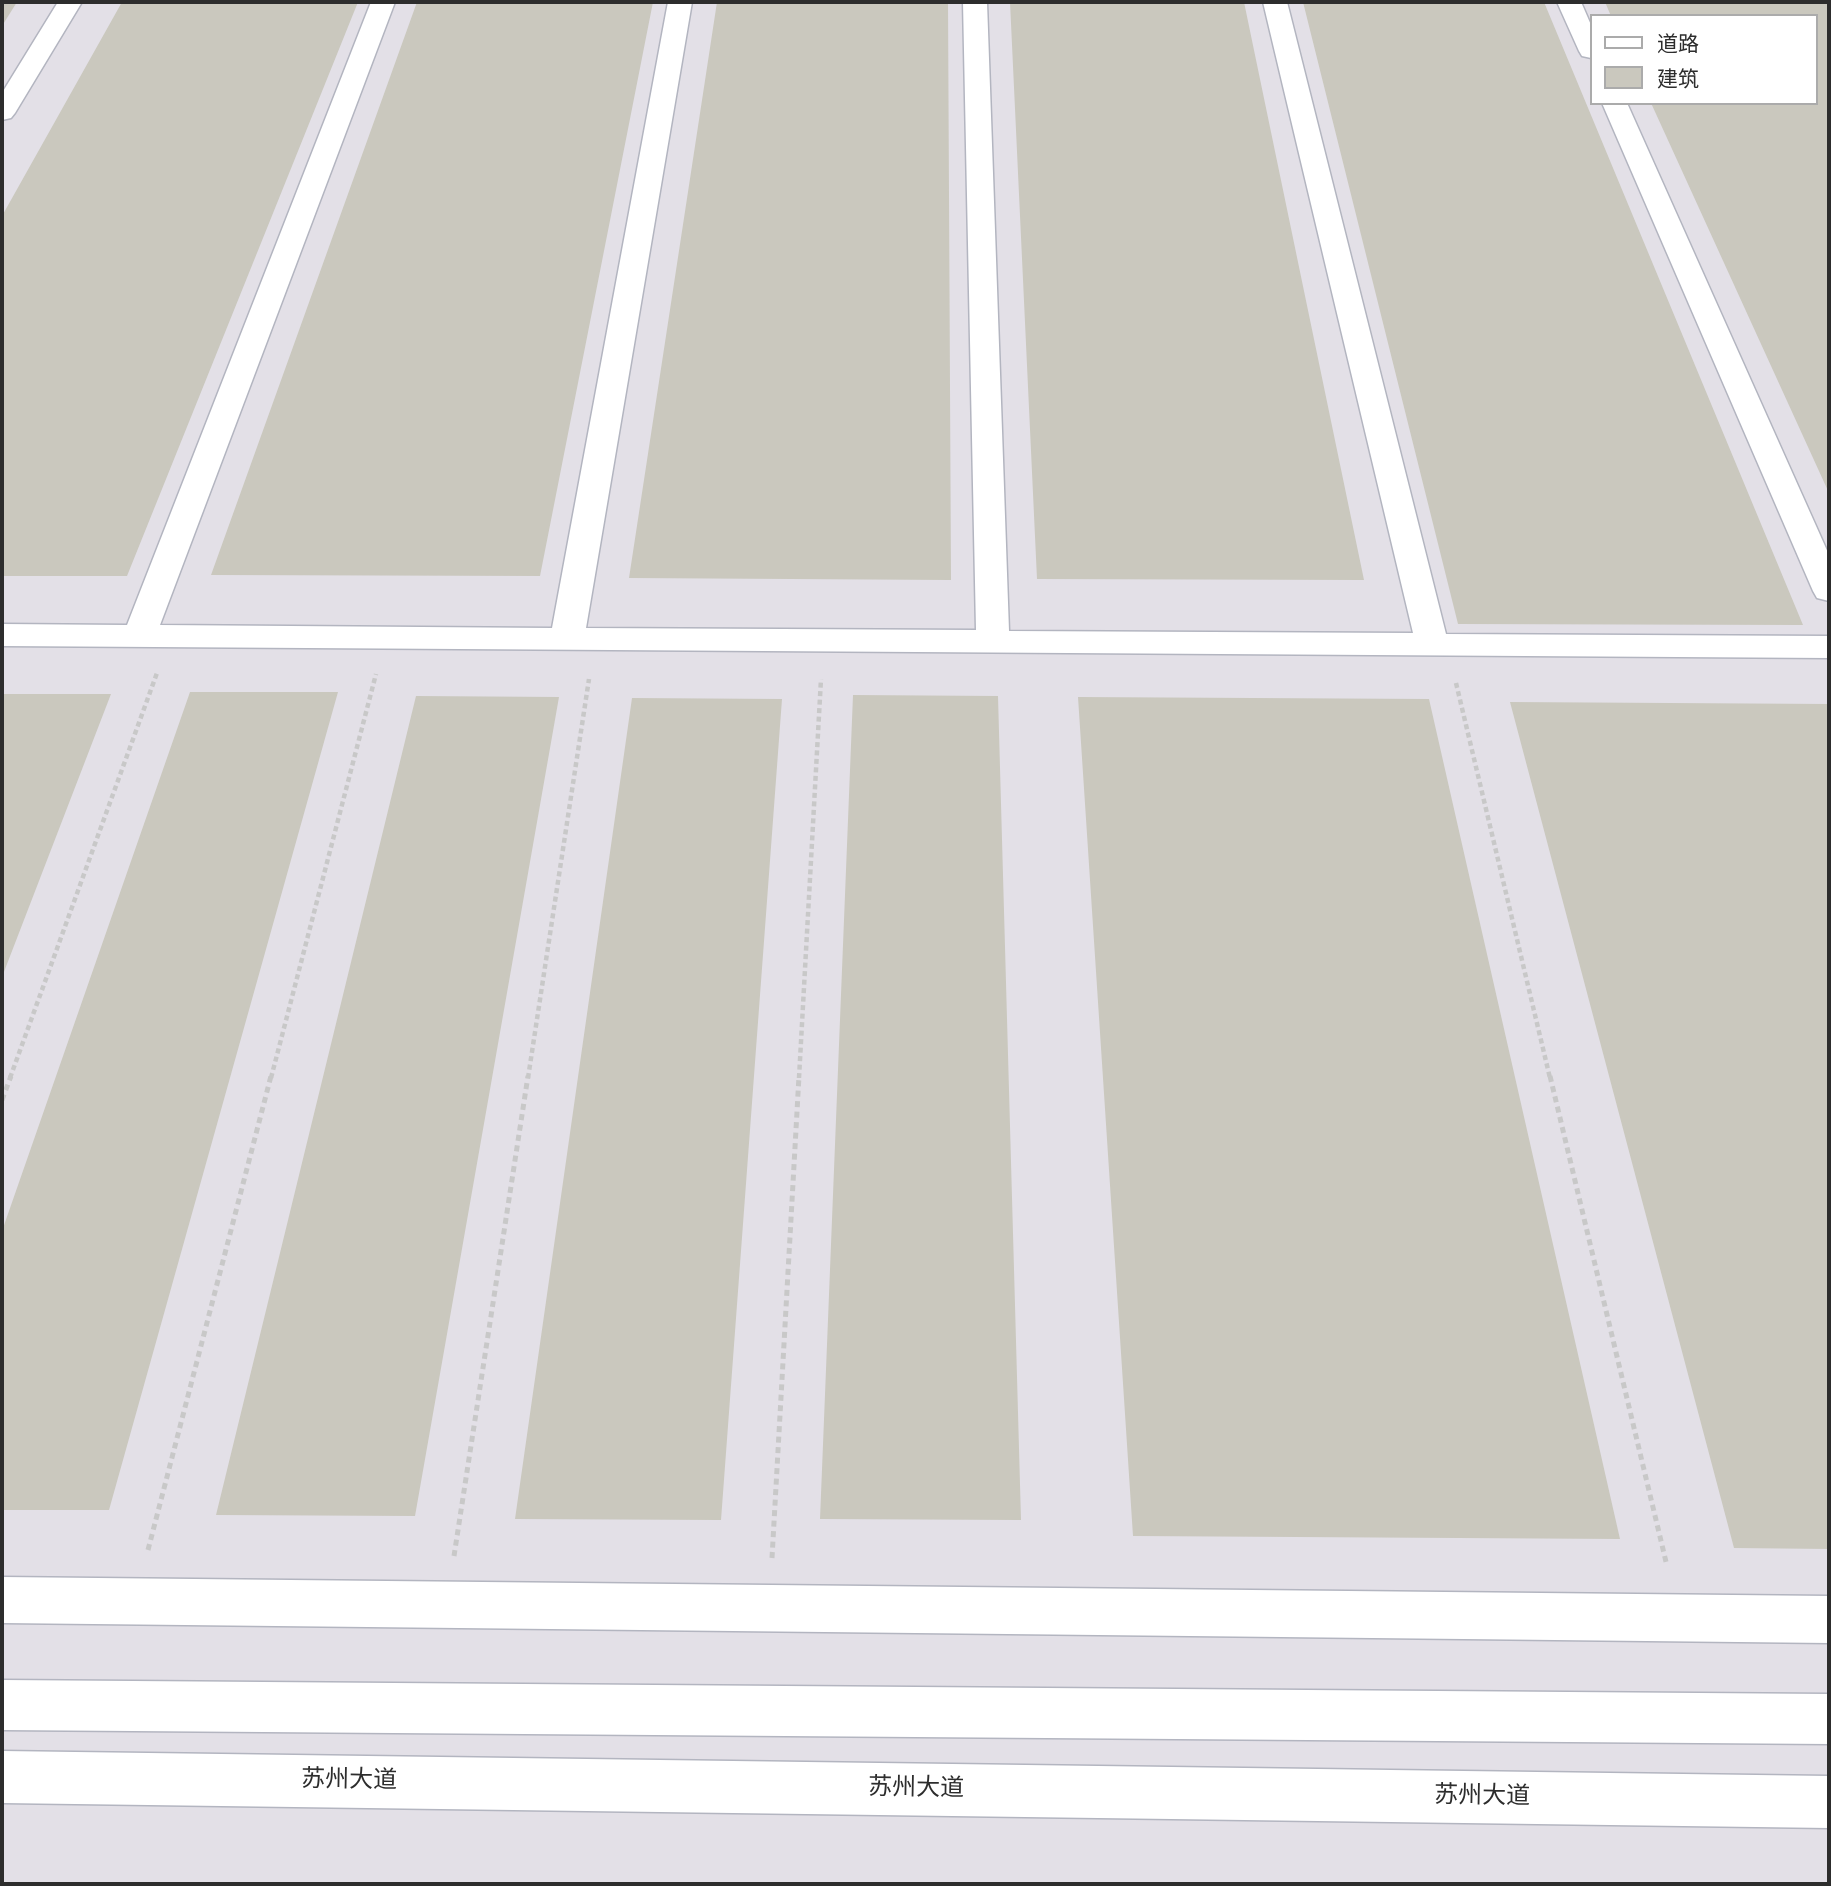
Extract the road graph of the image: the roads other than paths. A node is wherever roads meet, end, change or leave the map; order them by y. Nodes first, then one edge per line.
1 (70, 2) edge
2 (383, 2) edge
3 (680, 2) edge
4 (975, 2) edge
5 (1275, 2) edge
6 (1569, 2) edge
7 (1590, 49) edge
8 (1615, 105) edge
9 (2, 113) edge
10 (1829, 591) edge
11 (2, 635) edge
12 (155, 636) junction
13 (581, 638) junction
14 (993, 641) junction
15 (1439, 645) junction
16 (1829, 647) edge
17 (2, 1600) edge
18 (1829, 1620) edge
19 (2, 1705) edge
20 (1829, 1719) edge
21 (2, 1777) edge
22 (1829, 1802) edge

1 - 9 street
2 - 12 street
3 - 13 street
4 - 14 street
5 - 15 street
6 - 7 street
8 - 10 street
11 - 12 street
12 - 13 street
13 - 14 street
14 - 15 street
15 - 16 street
17 - 18 street
19 - 20 street
21 - 22 street, 苏州大道

